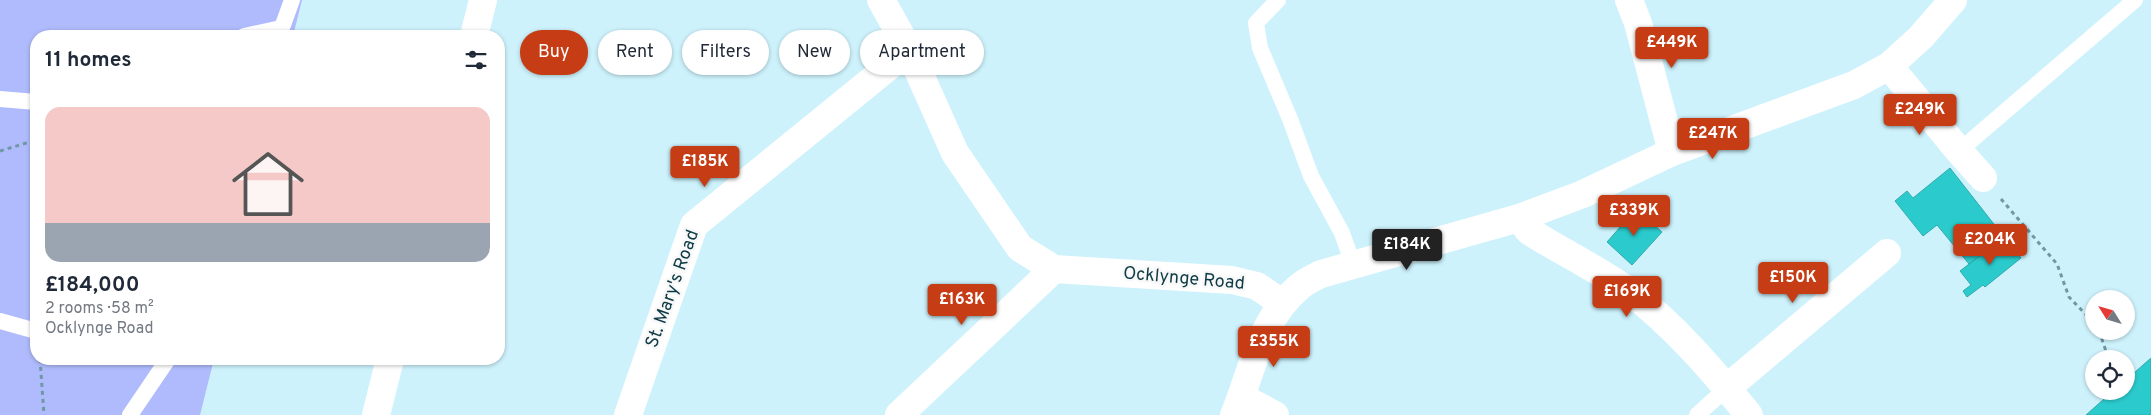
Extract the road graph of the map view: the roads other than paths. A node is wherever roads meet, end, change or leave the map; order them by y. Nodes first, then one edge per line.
1 (292, 0) edge
2 (483, 0) edge
3 (881, 0) edge
4 (1278, 0) edge
5 (1629, 0) edge
6 (1954, 0) edge
7 (2135, 0) edge
8 (281, 30) edge
9 (476, 30) edge
10 (898, 30) edge
11 (1889, 66) junction
12 (878, 75) edge
13 (920, 75) edge
14 (0, 99) edge
15 (30, 102) edge
16 (1959, 151) junction
17 (1672, 152) junction
18 (1983, 178) road end
19 (1519, 218) junction
20 (1886, 253) dead end
21 (1353, 264) junction
22 (1054, 269) junction
23 (1282, 303) junction
24 (0, 321) edge
25 (30, 329) edge
26 (164, 365) edge
27 (388, 365) edge
28 (1727, 388) junction
29 (1238, 406) edge
30 (130, 415) edge
31 (376, 415) edge
32 (628, 415) edge
33 (899, 415) edge
34 (1275, 415) edge
35 (1697, 415) edge
36 (1748, 415) edge

1 - 8 lane
2 - 9 street
3 - 10 street, Ocklynge Road
4 - 21 lane
5 - 17 street
6 - 11 street
7 - 16 lane
11 - 16 street
11 - 17 street
12 - 32 street, St. Mary's Road
13 - 22 street, Ocklynge Road
14 - 15 lane
16 - 18 street
17 - 19 street
19 - 21 street
19 - 28 street
20 - 28 street
21 - 23 street
22 - 23 street, Ocklynge Road
22 - 33 street
23 - 29 street
24 - 25 lane
26 - 30 lane
27 - 31 street
28 - 35 lane
28 - 36 street
29 - 34 street

